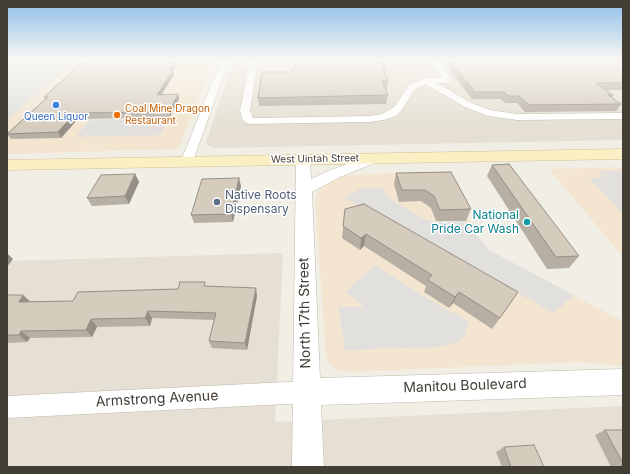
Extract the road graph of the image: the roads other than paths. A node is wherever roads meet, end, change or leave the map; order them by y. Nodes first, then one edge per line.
1 (217, 82) edge
2 (250, 82) edge
3 (423, 82) edge
4 (428, 82) edge
5 (623, 116) edge
6 (623, 154) edge
7 (375, 158) junction
8 (303, 159) junction
9 (187, 161) junction
10 (7, 164) edge
11 (303, 190) junction
12 (623, 382) edge
13 (307, 392) junction
14 (7, 407) edge
15 (308, 467) edge

1 - 9 street
2 - 3 street
4 - 5 street
6 - 7 main road, West Uintah Street
7 - 8 main road, West Uintah Street
7 - 11 street
8 - 9 main road, West Uintah Street
8 - 11 street, North 17th Street
9 - 10 main road, West Uintah Street
11 - 13 street, North 17th Street
12 - 13 street, Manitou Boulevard
13 - 14 street, Armstrong Avenue
13 - 15 street, North 17th Street

